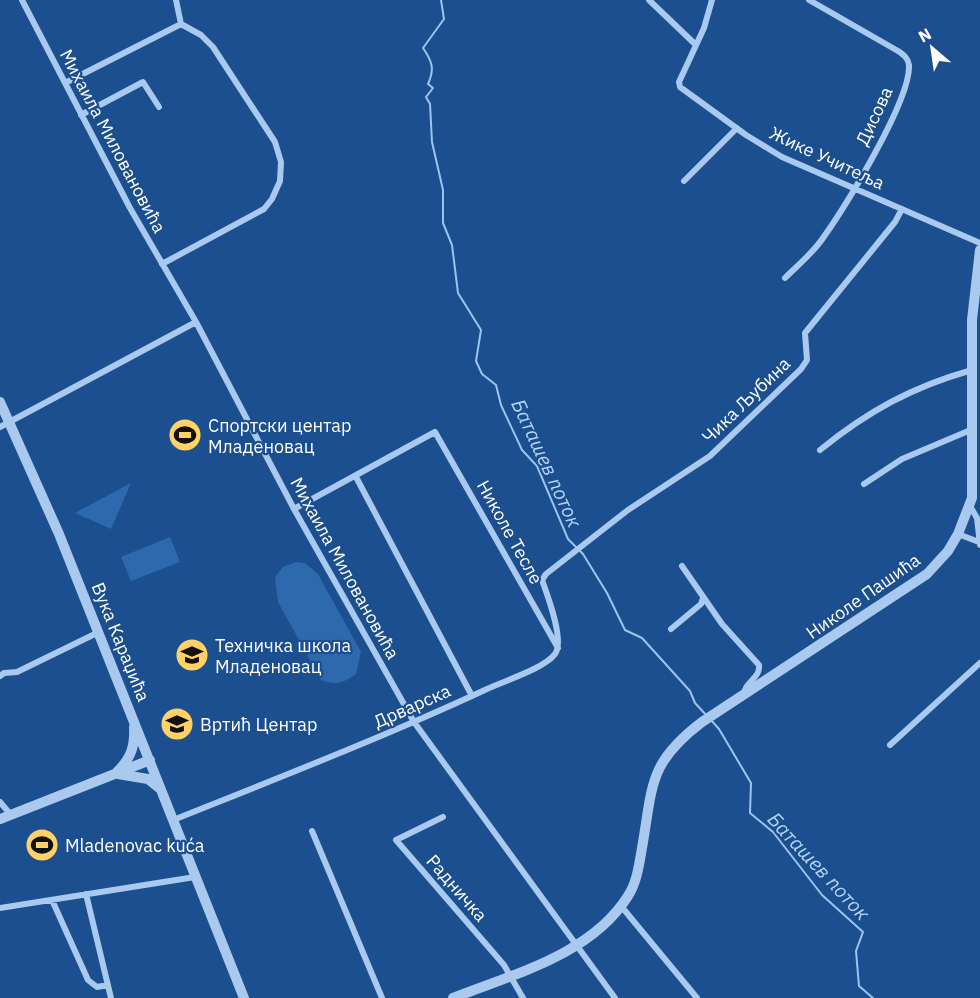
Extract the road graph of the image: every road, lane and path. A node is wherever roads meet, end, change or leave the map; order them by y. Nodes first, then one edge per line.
1 (22, 0) edge
2 (176, 0) edge
3 (649, 0) edge
4 (712, 0) edge
5 (809, 0) edge
6 (181, 24) junction
7 (696, 45) junction
8 (65, 83) junction
9 (159, 107) dead end
10 (81, 114) junction
11 (737, 128) junction
12 (684, 181) dead end
13 (855, 189) junction
14 (902, 208) junction
15 (980, 243) edge
16 (980, 250) edge
17 (162, 264) junction
18 (785, 278) dead end
19 (196, 322) junction
20 (974, 370) junction
21 (0, 402) edge
22 (10, 421) junction
23 (0, 427) edge
24 (973, 429) junction
25 (820, 450) dead end
26 (356, 477) junction
27 (864, 484) dead end
28 (970, 506) junction
29 (294, 509) junction
30 (958, 534) junction
31 (980, 544) edge
32 (682, 566) dead end
33 (703, 597) junction
34 (671, 629) dead end
35 (99, 632) junction
36 (558, 648) junction
37 (980, 663) edge
38 (1, 672) edge
39 (472, 696) junction
40 (745, 696) junction
41 (133, 716) junction
42 (414, 722) junction
43 (890, 745) dead end
44 (150, 760) junction
45 (115, 774) junction
46 (162, 791) junction
47 (0, 802) edge
48 (5, 817) edge
49 (443, 817) dead end
50 (173, 820) junction
51 (312, 831) dead end
52 (195, 877) junction
53 (86, 894) junction
54 (52, 900) junction
55 (621, 906) junction
56 (0, 908) edge
57 (576, 946) junction
58 (510, 975) junction
59 (108, 986) junction
60 (111, 998) edge
61 (244, 998) edge
62 (382, 998) edge
63 (453, 998) edge
64 (523, 998) edge
65 (615, 998) edge
66 (697, 998) edge

1 - 8 street, Михаила Миловановића
2 - 6 street
3 - 7 street
4 - 7 street, Жике Учитеља
5 - 13 street, Дисова
6 - 8 street
6 - 17 street
7 - 11 street, Жике Учитеља
8 - 10 street, Михаила Миловановића
9 - 10 street
10 - 17 street, Михаила Миловановића
11 - 12 street
11 - 13 street, Жике Учитеља
13 - 14 street, Жике Учитеља
13 - 18 street
14 - 15 street, Жике Учитеља
14 - 36 street, Чика Љубина
16 - 20 street, Николе Пашића
17 - 19 street, Михаила Миловановића
19 - 22 street
19 - 29 street, Михаила Миловановића
20 - 24 street, Николе Пашића
20 - 25 street
21 - 22 street, Вука Караџића
22 - 23 street
22 - 35 street, Вука Караџића
24 - 27 street
24 - 28 street, Николе Пашића
26 - 29 street
26 - 36 street, Николе Тесле
26 - 39 street
28 - 30 street, Николе Пашића
28 - 31 street
29 - 42 street, Михаила Миловановића
30 - 31 street
30 - 40 street, Николе Пашића
32 - 33 street
33 - 34 street
33 - 40 street
35 - 38 street
35 - 41 street, Вука Караџића
36 - 39 street, Дрварска
37 - 43 street
39 - 42 street, Дрварска
40 - 55 street, Николе Пашића
41 - 44 street, Вука Караџића
41 - 45 street
42 - 50 street, Дрварска
42 - 57 street, Михаила Миловановића
44 - 45 street
44 - 46 street, Вука Караџића
45 - 46 street
45 - 48 street
46 - 50 street, Вука Караџића
47 - 48 street
49 - 58 street, Радничка
50 - 52 street, Вука Караџића
51 - 62 street
52 - 53 street
52 - 61 street, Вука Караџића
53 - 54 street
53 - 59 street
54 - 56 street
54 - 59 street
55 - 57 street
55 - 66 street
57 - 58 street
57 - 65 street, Михаила Миловановића
58 - 63 street
58 - 64 street, Радничка
59 - 60 street

